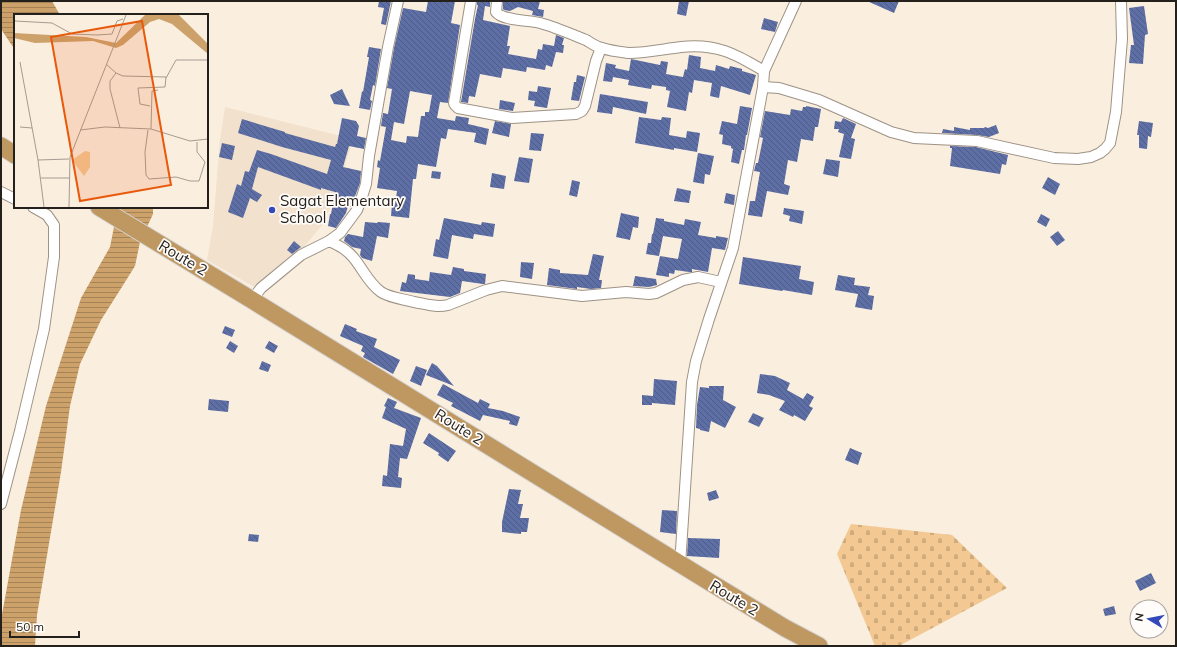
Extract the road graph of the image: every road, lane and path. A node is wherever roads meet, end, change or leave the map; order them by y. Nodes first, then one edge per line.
1 (398, 1) edge
2 (471, 1) edge
3 (497, 1) edge
4 (796, 1) edge
5 (1121, 1) edge
6 (601, 48) junction
7 (764, 71) junction
8 (763, 88) junction
9 (1, 146) edge
10 (14, 154) edge
11 (1, 192) edge
12 (14, 198) edge
13 (35, 208) edge
14 (101, 208) edge
15 (329, 241) junction
16 (721, 282) junction
17 (252, 300) junction
18 (1, 504) edge
19 (680, 564) junction
20 (819, 646) edge

1 - 15 street
2 - 6 street
3 - 6 street
4 - 7 street
5 - 8 street
6 - 7 street
7 - 8 street
8 - 16 street
9 - 10 highway
11 - 12 street
13 - 18 street
14 - 17 highway, Route 2
15 - 16 street
15 - 17 street
16 - 19 street
17 - 19 highway, Route 2
19 - 20 highway, Route 2

